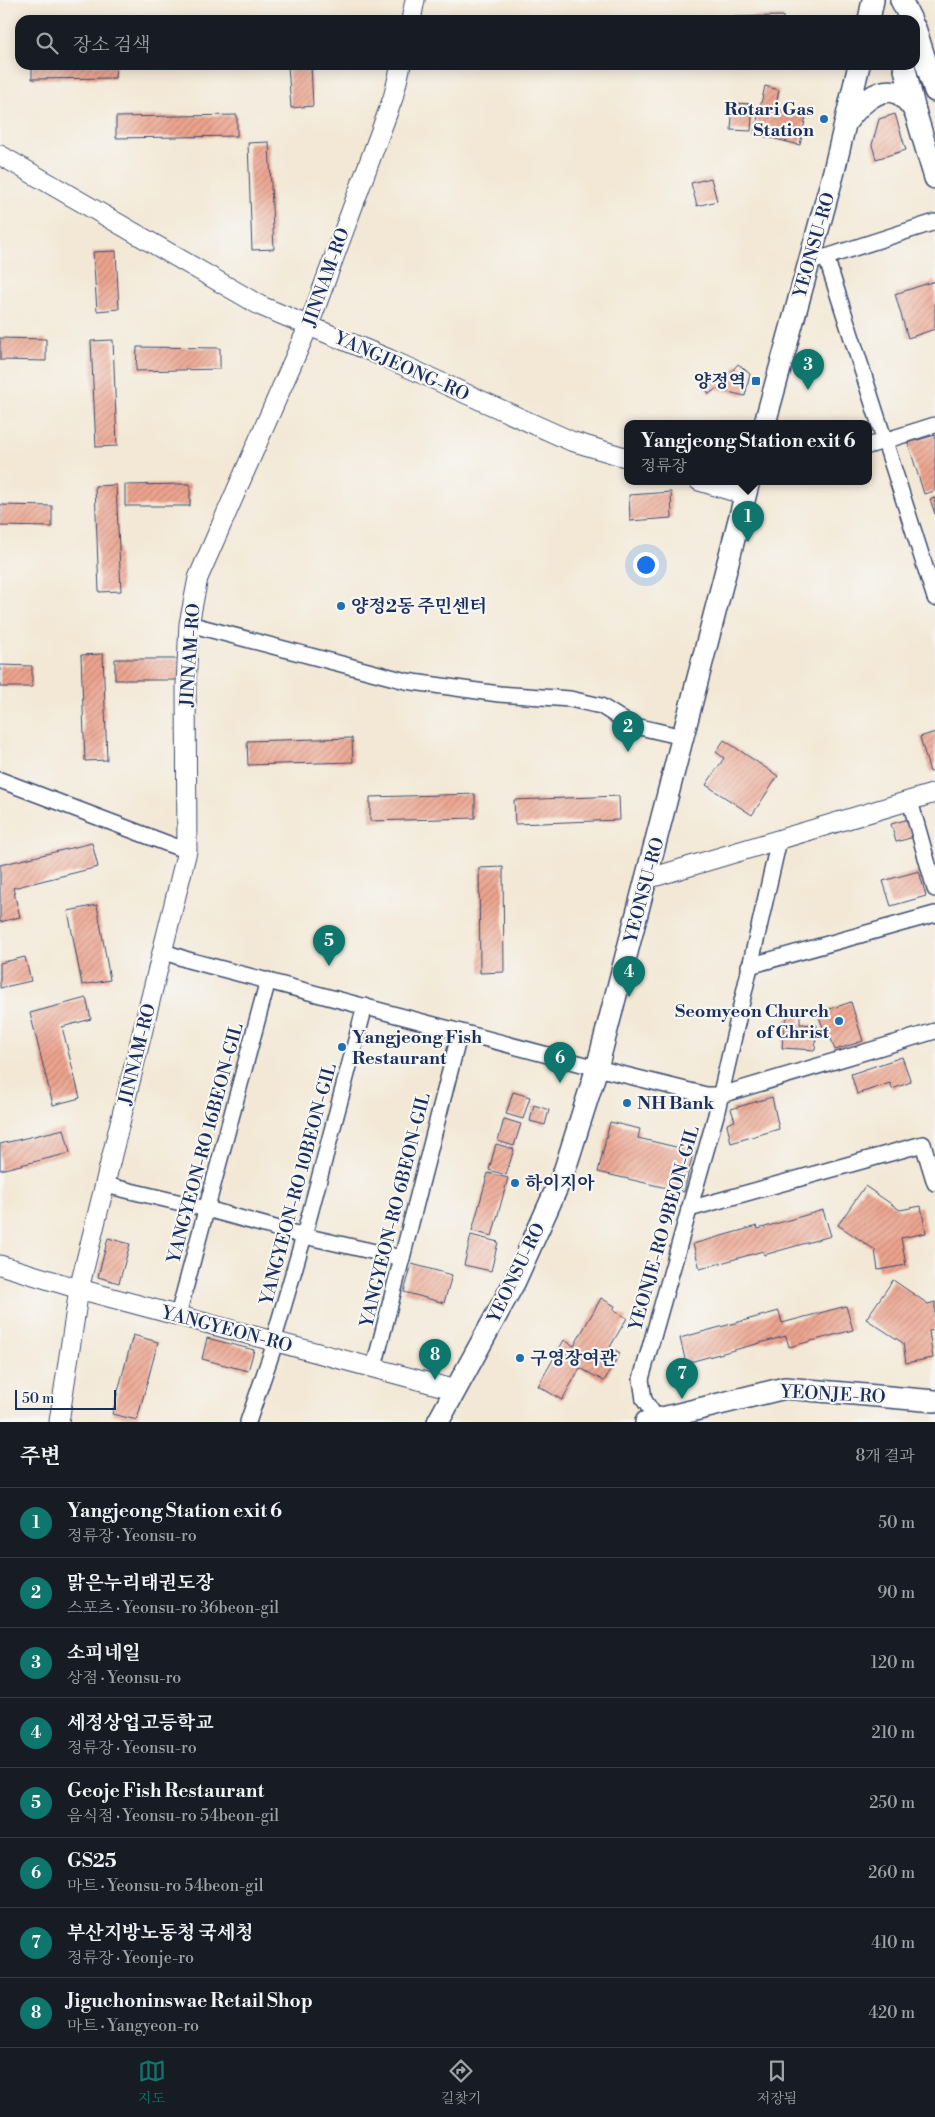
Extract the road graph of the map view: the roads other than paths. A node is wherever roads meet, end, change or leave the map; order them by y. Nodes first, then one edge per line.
1 (415, 0) edge
2 (874, 0) edge
3 (890, 0) edge
4 (901, 0) edge
5 (412, 15) edge
6 (870, 15) edge
7 (893, 15) edge
8 (908, 15) edge
9 (920, 44) edge
10 (400, 70) edge
11 (857, 70) edge
12 (905, 70) edge
13 (935, 91) edge
14 (915, 111) junction
15 (845, 123) junction
16 (0, 155) edge
17 (935, 178) edge
18 (935, 222) edge
19 (818, 260) junction
20 (309, 325) junction
21 (766, 420) edge
22 (935, 425) edge
23 (885, 441) junction
24 (872, 445) edge
25 (624, 457) edge
26 (726, 485) edge
27 (747, 488) edge
28 (935, 598) edge
29 (189, 624) junction
30 (683, 738) junction
31 (0, 780) edge
32 (935, 793) edge
33 (910, 801) junction
34 (779, 840) junction
35 (187, 851) junction
36 (647, 879) junction
37 (935, 889) edge
38 (935, 914) edge
39 (162, 951) junction
40 (749, 966) junction
41 (268, 980) junction
42 (365, 1006) junction
43 (935, 1031) edge
44 (460, 1032) junction
45 (597, 1068) junction
46 (721, 1095) junction
47 (935, 1183) edge
48 (105, 1184) junction
49 (207, 1209) junction
50 (689, 1209) junction
51 (304, 1236) junction
52 (402, 1258) junction
53 (0, 1264) edge
54 (79, 1289) junction
55 (178, 1315) junction
56 (273, 1342) junction
57 (374, 1367) junction
58 (456, 1390) junction
59 (935, 1401) edge
60 (651, 1421) edge
61 (59, 1422) edge
62 (248, 1422) edge
63 (438, 1422) edge

1 - 5 street
2 - 6 main road
3 - 7 main road
4 - 8 main road
9 - 13 main road
10 - 20 street, JINNAM-RO
11 - 15 main road, YEONSU-RO
12 - 14 main road
14 - 15 main road
14 - 17 main road
15 - 19 main road, YEONSU-RO
16 - 20 street, YANGJEONG-RO
18 - 19 street
19 - 21 main road, YEONSU-RO
19 - 23 street
20 - 25 street, YANGJEONG-RO
20 - 29 street, JINNAM-RO
22 - 23 street
23 - 24 street
23 - 28 street
26 - 27 street
27 - 30 main road, YEONSU-RO
29 - 30 street
29 - 35 street, JINNAM-RO
30 - 36 main road, YEONSU-RO
31 - 35 street
32 - 33 street
33 - 34 street
33 - 37 street
34 - 36 street
34 - 40 street, YEONJE-RO 9BEON-GIL
35 - 39 street, JINNAM-RO
36 - 45 main road, YEONSU-RO
38 - 40 street
39 - 41 street
39 - 48 street, JINNAM-RO
40 - 46 street, YEONJE-RO 9BEON-GIL
41 - 42 street
41 - 49 street, YANGYEON-RO 16BEON-GIL
42 - 44 street
42 - 51 street, YANGYEON-RO 10BEON-GIL
43 - 46 street
44 - 45 street
44 - 52 street, YANGYEON-RO 6BEON-GIL
45 - 46 street
45 - 58 main road, YEONSU-RO
46 - 50 street, YEONJE-RO 9BEON-GIL
47 - 50 street
48 - 49 street
48 - 54 street, JINNAM-RO
49 - 51 street
49 - 55 street, YANGYEON-RO 16BEON-GIL
50 - 60 street, YEONJE-RO 9BEON-GIL
51 - 52 street
51 - 56 street, YANGYEON-RO 10BEON-GIL
52 - 57 street, YANGYEON-RO 6BEON-GIL
53 - 54 street, YANGYEON-RO
54 - 55 street, YANGYEON-RO
54 - 61 street, JINNAM-RO
55 - 56 street, YANGYEON-RO
56 - 57 street, YANGYEON-RO
56 - 62 street, YANGYEON-RO 10BEON-GIL
57 - 58 street, YANGYEON-RO
58 - 63 main road, YEONSU-RO
59 - 60 main road, YEONJE-RO

